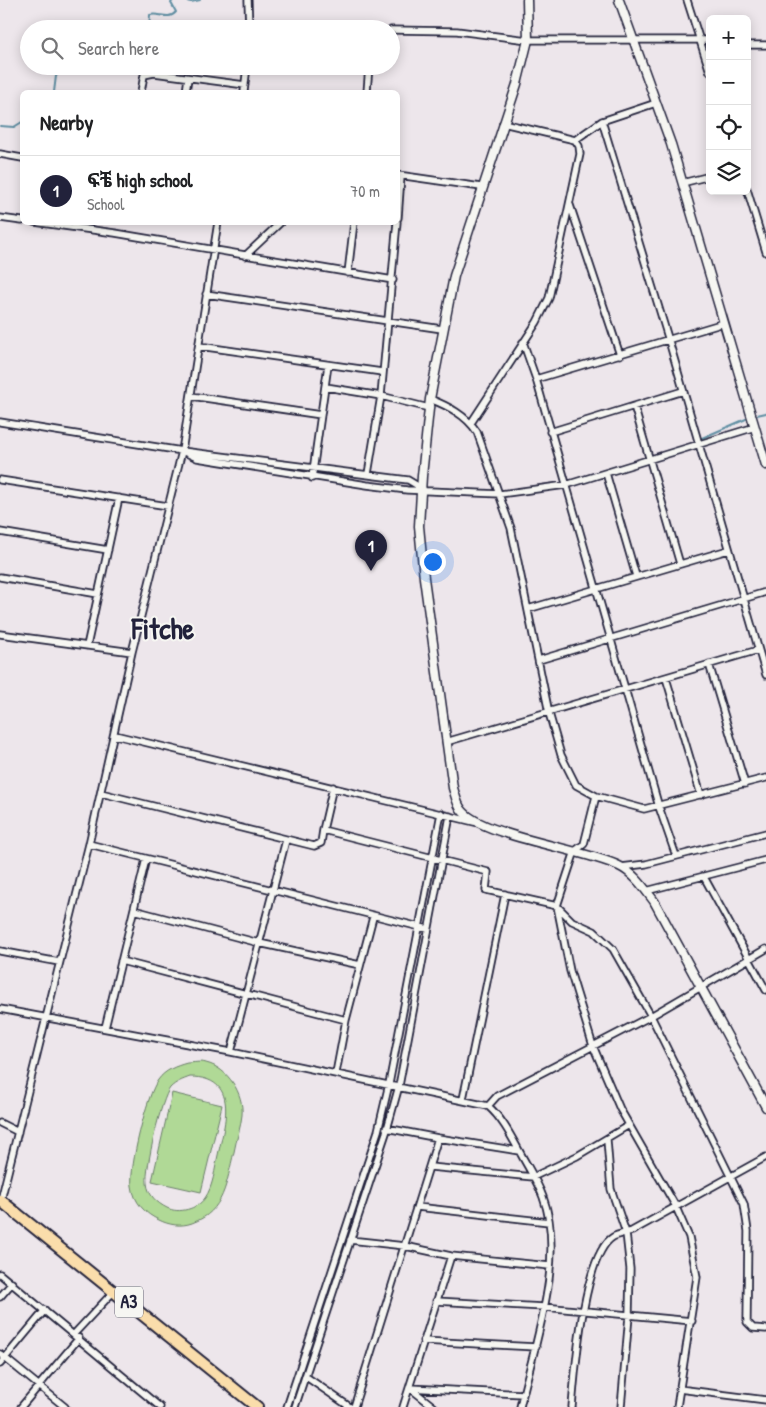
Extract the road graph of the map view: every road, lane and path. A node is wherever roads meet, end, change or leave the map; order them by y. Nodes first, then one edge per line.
1 (248, 0) edge
2 (526, 0) edge
3 (619, 0) edge
4 (687, 0) edge
5 (249, 20) edge
6 (400, 30) edge
7 (698, 38) junction
8 (633, 39) junction
9 (706, 39) edge
10 (528, 40) junction
11 (751, 45) edge
12 (766, 45) edge
13 (706, 61) edge
14 (144, 75) edge
15 (168, 75) edge
16 (246, 75) edge
17 (368, 75) edge
18 (188, 78) junction
19 (245, 85) junction
20 (141, 90) edge
21 (186, 90) edge
22 (244, 90) edge
23 (367, 90) edge
24 (656, 103) junction
25 (602, 121) junction
26 (503, 123) junction
27 (575, 140) junction
28 (0, 154) edge
29 (20, 158) edge
30 (400, 176) edge
31 (706, 177) edge
32 (682, 183) junction
33 (481, 187) junction
34 (749, 195) edge
35 (570, 203) junction
36 (0, 218) edge
37 (20, 221) edge
38 (54, 225) edge
39 (217, 225) edge
40 (277, 225) edge
41 (354, 225) edge
42 (397, 225) edge
43 (213, 249) junction
44 (766, 252) edge
45 (245, 256) junction
46 (348, 273) junction
47 (392, 280) junction
48 (206, 294) junction
49 (388, 321) junction
50 (724, 323) junction
51 (442, 329) junction
52 (669, 341) junction
53 (523, 342) junction
54 (199, 346) junction
55 (620, 355) junction
56 (328, 365) junction
57 (382, 372) junction
58 (536, 379) junction
59 (326, 387) junction
60 (683, 391) junction
61 (191, 396) junction
62 (381, 396) junction
63 (430, 399) junction
64 (634, 406) junction
65 (429, 408) junction
66 (321, 415) junction
67 (0, 422) edge
68 (471, 423) junction
69 (755, 427) junction
70 (550, 432) junction
71 (698, 445) junction
72 (182, 451) junction
73 (649, 460) junction
74 (766, 465) edge
75 (314, 468) junction
76 (606, 473) junction
77 (368, 474) junction
78 (312, 478) junction
79 (0, 480) edge
80 (566, 485) junction
81 (423, 489) junction
82 (500, 494) junction
83 (119, 498) junction
84 (168, 506) junction
85 (0, 532) edge
86 (108, 550) junction
87 (728, 550) junction
88 (680, 564) junction
89 (636, 576) junction
90 (0, 577) edge
91 (595, 588) junction
92 (766, 592) edge
93 (98, 594) junction
94 (743, 600) junction
95 (528, 609) junction
96 (0, 634) edge
97 (611, 640) junction
98 (87, 646) junction
99 (758, 650) junction
100 (132, 652) junction
101 (539, 660) junction
102 (710, 664) junction
103 (766, 675) edge
104 (666, 678) junction
105 (625, 690) junction
106 (549, 713) junction
107 (115, 735) junction
108 (446, 742) junction
109 (766, 778) edge
110 (745, 784) junction
111 (333, 787) junction
112 (101, 793) junction
113 (701, 795) junction
114 (596, 796) junction
115 (659, 807) junction
116 (441, 813) junction
117 (450, 816) junction
118 (480, 824) junction
119 (324, 830) junction
120 (766, 833) edge
121 (286, 840) junction
122 (89, 844) junction
123 (575, 851) junction
124 (676, 856) junction
125 (146, 859) junction
126 (432, 859) junction
127 (766, 860) edge
128 (441, 861) junction
129 (621, 867) junction
130 (704, 877) junction
131 (273, 891) junction
132 (646, 891) junction
133 (505, 894) junction
134 (557, 906) junction
135 (134, 910) junction
136 (373, 917) junction
137 (418, 927) junction
138 (428, 929) junction
139 (259, 943) junction
140 (766, 949) edge
141 (0, 951) edge
142 (749, 959) junction
143 (121, 961) junction
144 (60, 962) junction
145 (360, 965) junction
146 (701, 987) junction
147 (766, 990) edge
148 (246, 993) junction
149 (0, 1009) edge
150 (651, 1016) junction
151 (47, 1017) junction
152 (346, 1020) junction
153 (104, 1028) junction
154 (593, 1046) junction
155 (230, 1052) junction
156 (336, 1073) junction
157 (389, 1084) junction
158 (399, 1086) junction
159 (463, 1099) junction
160 (488, 1106) junction
161 (766, 1107) edge
162 (0, 1123) edge
163 (629, 1125) junction
164 (387, 1128) junction
165 (378, 1131) junction
166 (18, 1132) junction
167 (438, 1138) junction
168 (607, 1140) junction
169 (519, 1151) junction
170 (766, 1157) edge
171 (430, 1167) junction
172 (731, 1176) junction
173 (533, 1177) junction
174 (0, 1200) edge
175 (675, 1205) junction
176 (417, 1207) junction
177 (549, 1222) junction
178 (626, 1233) junction
179 (350, 1240) junction
180 (405, 1246) junction
181 (451, 1256) junction
182 (550, 1266) junction
183 (0, 1274) edge
184 (12, 1283) junction
185 (115, 1290) junction
186 (0, 1297) edge
187 (436, 1301) junction
188 (544, 1307) junction
189 (45, 1310) junction
190 (583, 1312) junction
191 (629, 1316) junction
192 (692, 1321) junction
193 (766, 1328) edge
194 (74, 1334) junction
195 (79, 1338) junction
196 (423, 1341) junction
197 (536, 1347) junction
198 (3, 1356) edge
199 (0, 1364) edge
200 (305, 1376) junction
201 (39, 1385) junction
202 (410, 1388) junction
203 (679, 1389) junction
204 (523, 1394) junction
205 (766, 1400) edge
206 (21, 1407) edge
207 (65, 1407) edge
208 (160, 1407) edge
209 (257, 1407) edge
210 (287, 1407) edge
211 (294, 1407) edge
212 (350, 1407) edge
213 (354, 1407) edge
214 (403, 1407) edge
215 (434, 1407) edge
216 (520, 1407) edge
217 (572, 1407) edge
218 (621, 1407) edge
219 (677, 1407) edge

1 - 5 street
2 - 10 street
3 - 8 street
4 - 7 street
6 - 10 street
7 - 8 street
7 - 9 street
7 - 13 street
8 - 10 street
8 - 24 street
10 - 26 street
11 - 12 street
14 - 20 street
15 - 18 street
16 - 19 street
17 - 23 street
18 - 19 street
18 - 21 street
19 - 22 street
24 - 25 street
24 - 32 street
25 - 27 street
25 - 52 street
26 - 27 street
26 - 33 street
27 - 35 street
28 - 29 street
30 - 33 street
31 - 32 street
32 - 50 street
33 - 51 street
34 - 44 street
35 - 53 street
35 - 55 street
36 - 37 street
38 - 43 street
39 - 43 street
40 - 45 street
41 - 46 street
42 - 47 street
43 - 45 street
43 - 48 street
45 - 46 street
46 - 47 street
47 - 49 street
48 - 49 street
48 - 54 street
49 - 51 street
49 - 57 street
50 - 52 street
50 - 69 street
51 - 63 street
52 - 55 street
52 - 60 street
53 - 58 street
53 - 68 street
54 - 56 street
54 - 61 street
55 - 58 street
56 - 57 street
56 - 59 street
57 - 62 street
58 - 70 street
59 - 62 street
59 - 66 street
60 - 64 street
60 - 71 street
61 - 66 street
61 - 72 street
62 - 65 street
62 - 77 street
63 - 65 street
63 - 68 street
64 - 70 street
64 - 73 street
65 - 81 street
66 - 75 street
67 - 72 street
68 - 82 street
69 - 71 street
69 - 74 street
70 - 80 street
71 - 73 street
71 - 87 street
72 - 75 street
72 - 78 street
72 - 84 street
73 - 76 street
73 - 88 street
75 - 77 street
75 - 78 street
76 - 80 street
76 - 89 street
77 - 81 street
78 - 81 street
79 - 83 street
80 - 82 street
80 - 91 street
81 - 82 street
81 - 108 street
82 - 95 street
83 - 84 street
83 - 86 street
84 - 100 street
85 - 86 street
86 - 93 street
87 - 88 street
87 - 94 street
88 - 89 street
89 - 91 street
90 - 93 street
91 - 95 street
91 - 97 street
92 - 94 street
93 - 98 street
94 - 97 street
94 - 99 street
95 - 101 street
96 - 98 street
97 - 101 street
97 - 105 street
98 - 100 street
99 - 102 street
99 - 103 street
100 - 107 street
101 - 106 street
102 - 104 street
102 - 110 street
104 - 105 street
104 - 113 street
105 - 106 street
105 - 115 street
106 - 108 street
106 - 114 street
107 - 111 street
107 - 112 street
108 - 118 street
109 - 110 street
110 - 113 street
111 - 116 street
111 - 119 street
112 - 121 street
112 - 122 street
113 - 115 street
114 - 115 street
114 - 123 street
115 - 124 street
116 - 117 street
116 - 126 street
117 - 118 street
117 - 128 street
118 - 123 street
119 - 121 street
119 - 126 street
120 - 124 street
121 - 131 street
122 - 125 street
122 - 144 street
123 - 129 street
123 - 134 street
124 - 129 street
125 - 131 street
125 - 135 street
126 - 128 street
126 - 137 street
127 - 130 street
128 - 133 street
128 - 138 street
129 - 132 street
130 - 132 street
130 - 142 street
131 - 136 street
131 - 139 street
132 - 146 street
133 - 134 street
133 - 159 street
134 - 150 street
134 - 154 street
135 - 139 street
135 - 143 street
136 - 137 street
136 - 145 street
137 - 138 street
137 - 157 street
138 - 158 street
139 - 145 street
139 - 148 street
140 - 142 street
141 - 144 street
142 - 146 street
142 - 147 street
143 - 148 street
143 - 153 street
144 - 151 street
145 - 152 street
146 - 150 street
146 - 161 street
148 - 152 street
148 - 155 street
149 - 151 street
150 - 154 street
150 - 172 street
151 - 153 street
151 - 166 street
152 - 156 street
153 - 155 street
154 - 160 street
154 - 163 street
155 - 156 street
156 - 157 street
157 - 158 street
157 - 165 street
158 - 159 street
158 - 164 street
159 - 160 street
160 - 169 street
162 - 166 street
163 - 168 street
163 - 175 street
164 - 165 street
164 - 167 street
164 - 179 street
165 - 210 street
166 - 174 street
167 - 169 street
167 - 171 street
168 - 173 street
168 - 178 street
169 - 173 street
170 - 172 street
171 - 173 street
171 - 176 street
172 - 175 street
172 - 193 street
173 - 177 street
174 - 185 highway, A3
175 - 178 street
175 - 192 street
176 - 177 street
176 - 180 street
177 - 182 street
178 - 190 street
178 - 191 street
179 - 180 street
179 - 200 street
180 - 181 street
180 - 213 street
181 - 182 street
181 - 187 street
182 - 188 street
183 - 184 street
184 - 186 street
184 - 189 street
185 - 194 street
185 - 209 highway, A3
187 - 188 street
187 - 196 street
188 - 190 street
188 - 197 street
189 - 194 street
189 - 198 street
190 - 191 street
190 - 217 street
191 - 192 street
191 - 218 street
192 - 203 street
194 - 195 street
195 - 201 street
195 - 208 street
196 - 197 street
196 - 202 street
197 - 204 street
198 - 199 street
198 - 201 street
200 - 211 street
200 - 212 street
201 - 206 street
201 - 207 street
202 - 204 street
202 - 214 street
202 - 215 street
203 - 205 street
203 - 219 street
204 - 216 street

